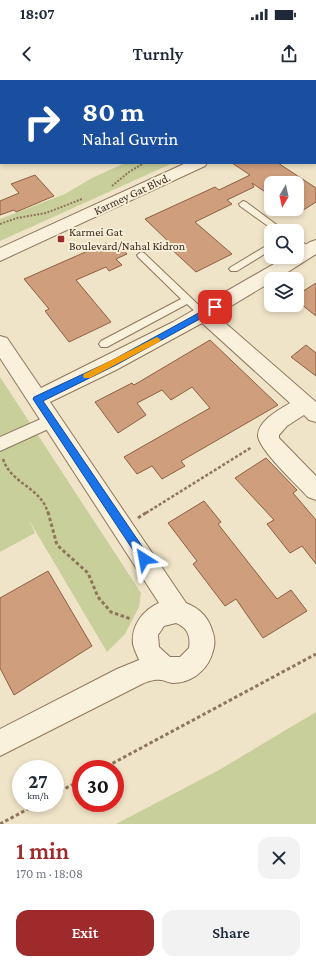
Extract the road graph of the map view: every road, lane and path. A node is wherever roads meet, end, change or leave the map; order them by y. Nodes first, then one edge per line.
1 (142, 164) edge
2 (197, 164) edge
3 (107, 189) dead end
4 (87, 197) dead end
5 (243, 204) dead end
6 (0, 224) edge
7 (271, 224) edge
8 (307, 246) edge
9 (264, 250) edge
10 (0, 255) edge
11 (140, 255) dead end
12 (234, 268) dead end
13 (188, 299) junction
14 (203, 314) junction
15 (0, 344) edge
16 (104, 344) dead end
17 (38, 399) junction
18 (310, 409) edge
19 (52, 420) junction
20 (268, 437) junction
21 (1, 448) edge
22 (316, 490) edge
23 (123, 527) junction
24 (152, 569) junction
25 (178, 612) junction
26 (151, 646) junction
27 (316, 654) edge
28 (0, 742) edge
29 (119, 760) edge
30 (22, 812) edge
31 (0, 824) edge

1 - 3 path
2 - 10 street, Karmey Gat Blvd.
4 - 6 path
5 - 7 lane
8 - 14 street
9 - 12 lane
11 - 13 lane
13 - 14 lane
13 - 16 lane
14 - 17 street
14 - 18 street
15 - 17 street
17 - 19 street
18 - 20 street
19 - 21 street
19 - 23 street
20 - 22 street
20 - 23 path
21 - 26 path
23 - 24 street
24 - 25 street
24 - 26 street
25 - 26 street
25 - 26 street
26 - 28 street
27 - 29 path
30 - 31 path

